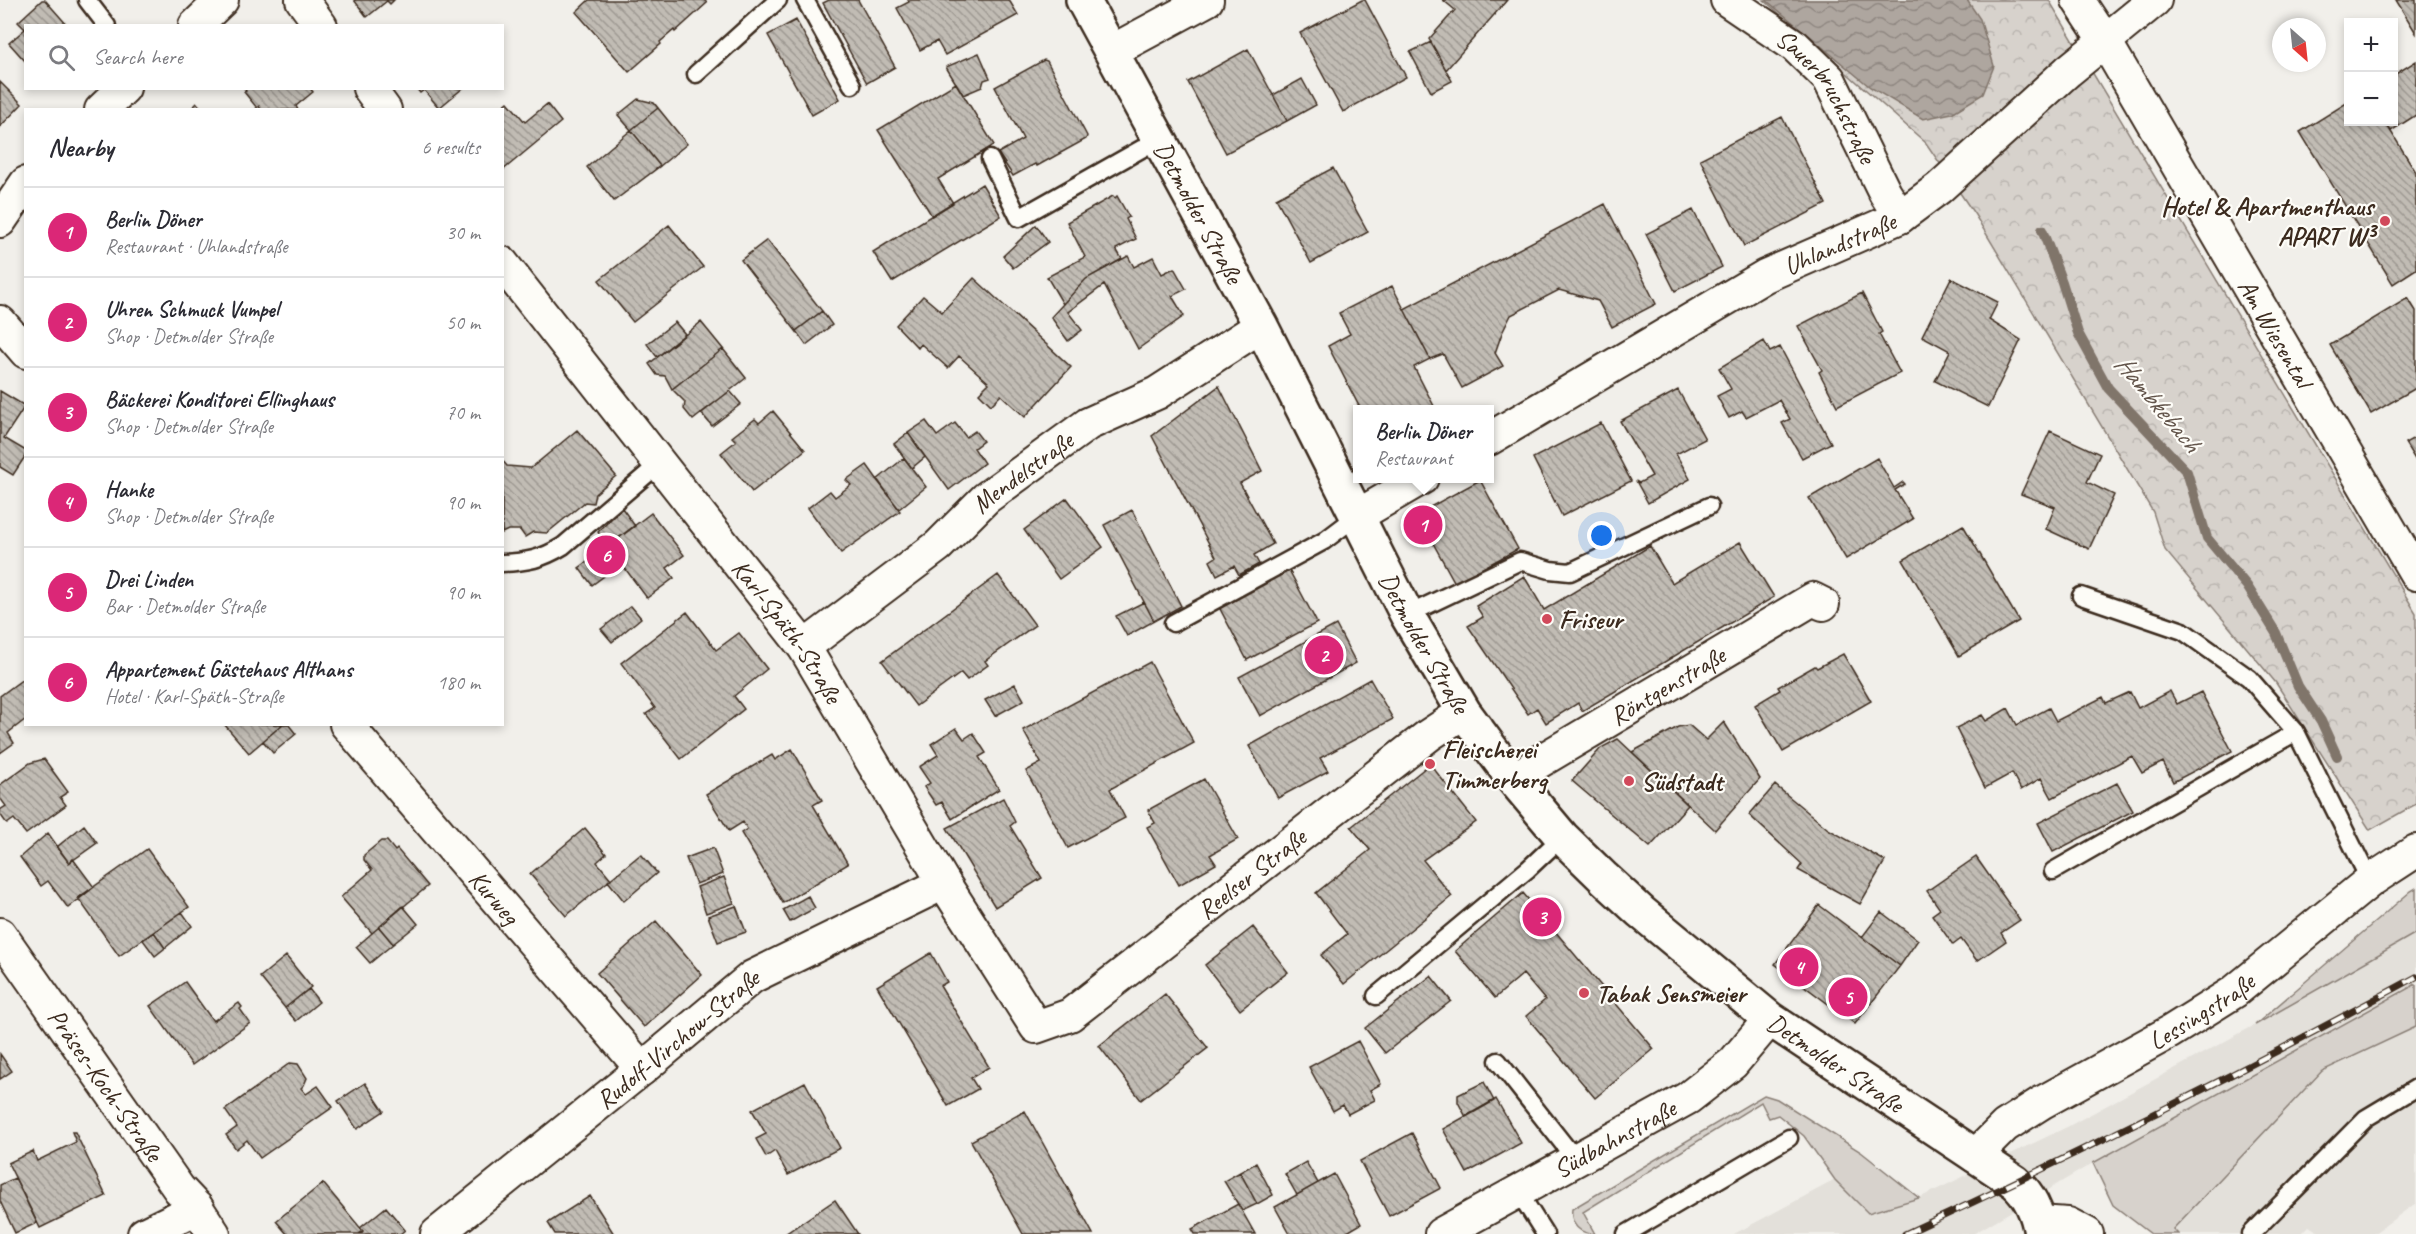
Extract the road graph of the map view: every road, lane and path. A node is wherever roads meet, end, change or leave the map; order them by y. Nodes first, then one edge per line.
1 (87, 0) edge
2 (222, 0) edge
3 (302, 0) edge
4 (778, 0) edge
5 (805, 0) edge
6 (1083, 0) edge
7 (1208, 0) edge
8 (1726, 0) edge
9 (2078, 0) edge
10 (2155, 0) edge
11 (105, 24) edge
12 (197, 24) edge
13 (320, 24) edge
14 (2104, 42) junction
15 (1112, 51) junction
16 (696, 74) dead end
17 (852, 85) dead end
18 (122, 90) edge
19 (370, 90) edge
20 (103, 108) edge
21 (384, 108) edge
22 (1159, 139) junction
23 (990, 159) dead end
24 (24, 186) edge
25 (1900, 217) junction
26 (0, 221) edge
27 (504, 266) edge
28 (0, 322) edge
29 (1261, 326) junction
30 (24, 350) edge
31 (1494, 436) edge
32 (660, 463) junction
33 (1413, 483) edge
34 (1709, 506) dead end
35 (1357, 516) junction
36 (504, 562) edge
37 (2416, 574) edge
38 (2081, 596) dead end
39 (1823, 604) dead end
40 (1407, 615) junction
41 (1173, 623) dead end
42 (804, 647) junction
43 (1464, 712) junction
44 (348, 726) edge
45 (2296, 732) junction
46 (1515, 781) junction
47 (1562, 837) junction
48 (2416, 851) edge
49 (2053, 870) dead end
50 (2370, 881) junction
51 (944, 883) junction
52 (0, 934) edge
53 (1376, 996) dead end
54 (1770, 1019) junction
55 (1036, 1027) joint
56 (1498, 1060) dead end
57 (642, 1069) junction
58 (2416, 1088) edge
59 (1789, 1138) dead end
60 (1976, 1156) junction
61 (1575, 1160) junction
62 (1518, 1191) junction
63 (206, 1221) edge
64 (2040, 1228) edge
65 (144, 1234) edge
66 (437, 1234) edge
67 (1441, 1234) edge
68 (1545, 1234) edge
69 (1626, 1234) edge
70 (2087, 1234) edge
71 (2251, 1234) edge

1 - 11 lane
2 - 12 street
3 - 13 street
4 - 16 lane
5 - 17 lane
6 - 15 main road, Detmolder Straße
7 - 15 street
8 - 25 street, Sauerbruchstraße
9 - 14 street, Am Wiesental
10 - 14 street, Uhlandstraße
14 - 25 street, Uhlandstraße
14 - 37 street, Am Wiesental
15 - 22 main road, Detmolder Straße
18 - 20 street
19 - 21 street
22 - 23 lane
22 - 29 main road, Detmolder Straße
24 - 26 street
25 - 31 street, Uhlandstraße
27 - 32 street, Karl-Späth-Straße
28 - 30 street
29 - 35 main road, Detmolder Straße
29 - 42 street, Mendelstraße
32 - 36 lane
32 - 42 street, Karl-Späth-Straße
33 - 35 street
34 - 40 lane
35 - 40 main road, Detmolder Straße
35 - 41 lane
38 - 45 lane
39 - 46 street, Röntgenstraße
40 - 43 main road, Detmolder Straße
42 - 51 street, Karl-Späth-Straße
43 - 46 main road, Detmolder Straße
43 - 55 street, Reelser Straße
44 - 57 street, Kurweg
45 - 49 lane
45 - 50 lane
46 - 47 main road, Detmolder Straße
47 - 53 lane
47 - 54 main road, Detmolder Straße
48 - 50 street, Lessingstraße
50 - 60 street, Lessingstraße
51 - 55 street, Karl-Späth-Straße
51 - 57 street, Rudolf-Virchow-Straße
52 - 63 street, Präses-Koch-Straße
54 - 60 main road, Detmolder Straße
54 - 61 street, Südbahnstraße
56 - 61 lane
57 - 66 street, Rudolf-Virchow-Straße
58 - 71 lane
59 - 69 lane
60 - 64 main road, Detmolder Straße
61 - 62 street, Südbahnstraße
62 - 67 street, Südbahnstraße
62 - 68 lane
63 - 65 street
64 - 70 street, Detmolder Straße

